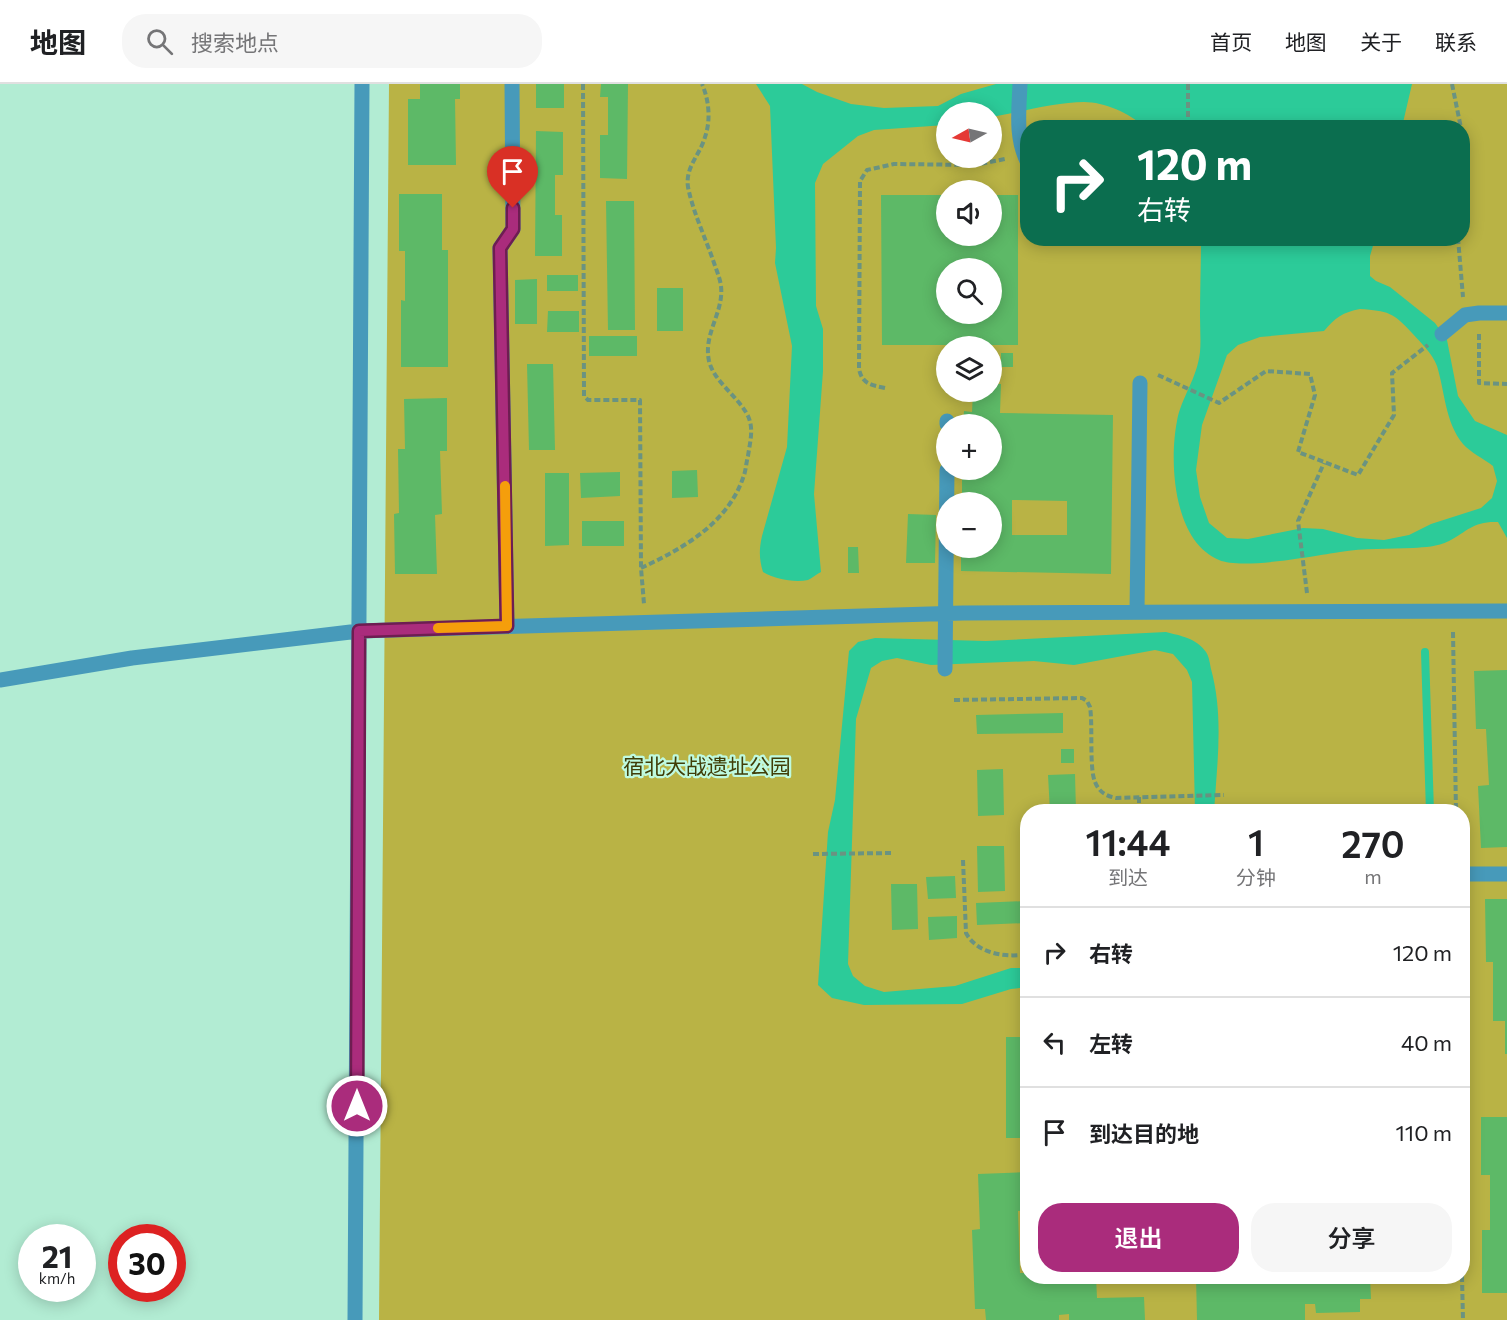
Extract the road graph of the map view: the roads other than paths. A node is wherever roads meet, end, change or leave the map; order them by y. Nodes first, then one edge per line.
1 (362, 84) edge
2 (512, 84) edge
3 (1020, 84) edge
4 (1020, 138) edge
5 (1507, 313) edge
6 (1442, 334) road end
7 (1145, 377) road end
8 (946, 480) edge
9 (1507, 610) edge
10 (1137, 612) junction
11 (945, 614) junction
12 (507, 626) junction
13 (359, 631) junction
14 (945, 669) dead end
15 (0, 680) edge
16 (1470, 874) edge
17 (1507, 874) edge
18 (356, 1320) edge

1 - 13 street
2 - 12 street
3 - 4 street
5 - 6 street
7 - 10 street
8 - 11 street
9 - 10 street
10 - 11 street
11 - 12 street
11 - 14 street
12 - 13 street
13 - 15 street
13 - 18 street
16 - 17 street

